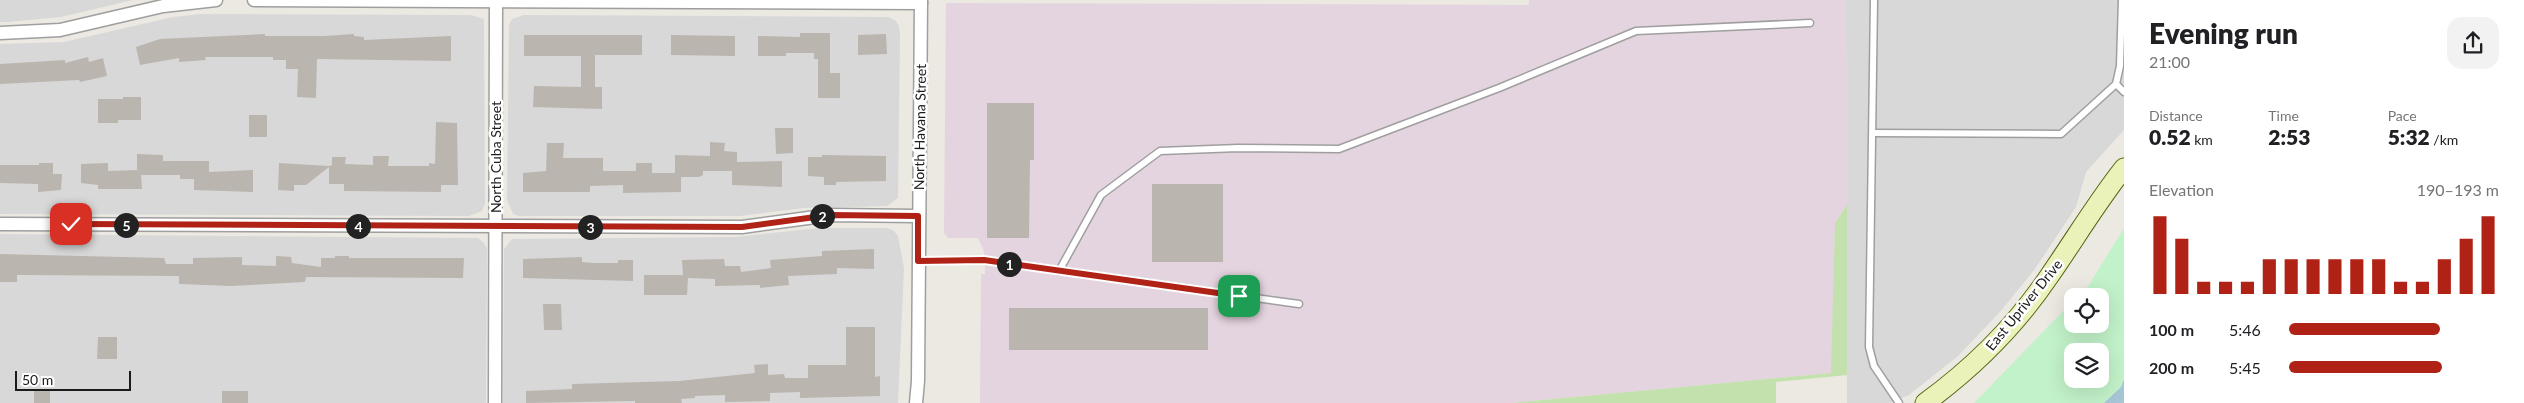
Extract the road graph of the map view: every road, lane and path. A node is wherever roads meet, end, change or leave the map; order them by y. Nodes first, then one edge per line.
1 (216, 0) edge
2 (254, 0) edge
3 (1874, 0) edge
4 (2122, 0) edge
5 (496, 2) edge
6 (921, 2) edge
7 (1810, 22) dead end
8 (0, 33) edge
9 (2116, 84) junction
10 (2124, 92) edge
11 (1873, 133) junction
12 (2124, 168) edge
13 (918, 216) junction
14 (0, 224) edge
15 (496, 226) junction
16 (918, 261) junction
17 (1059, 271) junction
18 (1299, 304) dead end
19 (495, 403) edge
20 (916, 403) edge
21 (1899, 403) edge
22 (1925, 403) edge

1 - 8 street
2 - 5 street
3 - 11 lane
4 - 9 lane
5 - 6 street
5 - 15 street, North Cuba Street
6 - 13 street, North Havana Street
7 - 17 lane
9 - 10 lane
9 - 11 lane
11 - 21 lane
12 - 22 street, East Upriver Drive
13 - 15 street
13 - 16 street, North Havana Street
14 - 15 street
15 - 19 street, North Cuba Street
16 - 17 lane
16 - 20 street, North Havana Street
17 - 18 lane

